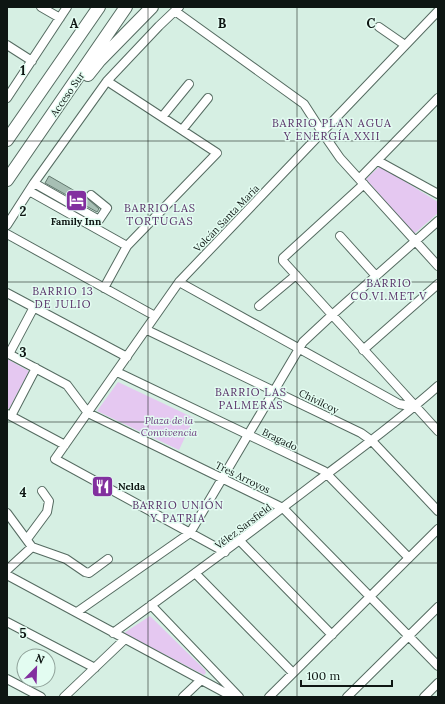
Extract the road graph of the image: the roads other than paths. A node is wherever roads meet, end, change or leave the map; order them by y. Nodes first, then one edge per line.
1 (40, 7) edge
2 (67, 7) edge
3 (90, 7) edge
4 (99, 7) edge
5 (126, 7) edge
6 (152, 7) edge
7 (177, 9) edge
8 (438, 11) edge
9 (60, 18) junction
10 (379, 27) dead end
11 (405, 44) junction
12 (7, 46) edge
13 (32, 61) junction
14 (107, 81) junction
15 (190, 84) dead end
16 (7, 98) edge
17 (208, 98) dead end
18 (438, 98) edge
19 (33, 102) junction
20 (162, 117) junction
21 (182, 130) junction
22 (322, 132) junction
23 (7, 140) edge
24 (29, 148) junction
25 (378, 161) junction
26 (7, 180) edge
27 (361, 182) junction
28 (34, 183) junction
29 (436, 190) edge
30 (29, 191) junction
31 (91, 194) dead end
32 (438, 220) edge
33 (7, 225) edge
34 (7, 234) edge
35 (340, 236) dead end
36 (415, 241) junction
37 (127, 246) junction
38 (438, 266) edge
39 (296, 275) junction
40 (376, 276) junction
41 (179, 282) junction
42 (438, 284) edge
43 (104, 288) junction
44 (7, 293) edge
45 (259, 306) dead end
46 (34, 308) junction
47 (332, 315) junction
48 (156, 316) junction
49 (146, 330) junction
50 (299, 349) junction
51 (363, 350) junction
52 (8, 353) edge
53 (127, 357) junction
54 (36, 368) junction
55 (117, 372) junction
56 (438, 386) edge
57 (274, 390) junction
58 (415, 407) junction
59 (88, 413) junction
60 (9, 415) edge
61 (438, 431) edge
62 (248, 434) junction
63 (372, 441) junction
64 (65, 445) junction
65 (328, 474) junction
66 (222, 478) junction
67 (42, 491) dead end
68 (283, 508) junction
69 (438, 511) edge
70 (7, 512) edge
71 (438, 529) edge
72 (190, 533) junction
73 (27, 540) junction
74 (240, 541) junction
75 (32, 547) junction
76 (225, 552) junction
77 (409, 558) junction
78 (108, 559) dead end
79 (7, 570) edge
80 (195, 573) junction
81 (7, 575) edge
82 (370, 596) junction
83 (151, 605) junction
84 (438, 607) edge
85 (77, 612) junction
86 (7, 622) edge
87 (113, 633) junction
88 (332, 635) junction
89 (409, 636) junction
90 (125, 639) junction
91 (438, 666) edge
92 (95, 668) junction
93 (293, 673) junction
94 (7, 679) edge
95 (201, 680) junction
96 (438, 683) edge
97 (41, 697) edge
98 (64, 697) edge
99 (183, 697) edge
100 (233, 697) edge
101 (239, 697) edge
102 (269, 697) edge
103 (347, 697) edge
104 (424, 697) edge

1 - 9 street
2 - 9 street
3 - 19 highway
4 - 19 highway
5 - 24 highway, Acceso Sur
6 - 24 highway
7 - 14 street
7 - 22 street
8 - 11 street, Volcán Santa María
9 - 13 street
10 - 11 street
11 - 22 street, Volcán Santa María
12 - 13 street
13 - 16 street
14 - 20 street
14 - 28 street
15 - 20 street
17 - 21 street
18 - 25 street
19 - 23 highway
20 - 21 street
21 - 37 street
22 - 27 street
22 - 41 street, Volcán Santa María
24 - 26 highway, Acceso Sur
25 - 27 street
25 - 29 street
27 - 36 street
27 - 39 street
28 - 30 street
28 - 31 street
30 - 33 street
30 - 37 street
32 - 36 street
34 - 43 street
35 - 40 street
36 - 38 street
36 - 40 street
37 - 43 street
39 - 45 street
39 - 47 street
40 - 47 street
41 - 48 street, Volcán Santa María
41 - 50 street
42 - 51 street
43 - 48 street
44 - 46 street
46 - 52 street
46 - 53 street
47 - 50 street
47 - 51 street
48 - 49 street, Volcán Santa María
49 - 53 street, Volcán Santa María
49 - 57 street, Chivilcoy
50 - 57 street
50 - 58 street
51 - 58 street
52 - 54 street, Tres Arroyos
53 - 55 street, Volcán Santa María
54 - 59 street, Tres Arroyos
54 - 60 street
55 - 59 street, Volcán Santa María
55 - 62 street, Bragado
56 - 58 street, Vélez Sarsfield
57 - 62 street
57 - 63 street, Chivilcoy
58 - 61 street
58 - 63 street, Vélez Sarsfield
59 - 64 street, Volcán Santa María
59 - 66 street, Tres Arroyos
60 - 64 street
62 - 65 street, Bragado
62 - 66 street
63 - 65 street, Vélez Sarsfield
63 - 69 street, Chivilcoy
64 - 72 street, Volcán Santa María
65 - 68 street, Vélez Sarsfield
65 - 77 street, Bragado
66 - 68 street, Tres Arroyos
66 - 72 street
67 - 73 street
68 - 74 street, Vélez Sarsfield
68 - 82 street, Tres Arroyos
70 - 73 street
71 - 77 street
72 - 76 street
72 - 85 street
73 - 75 street
74 - 76 street, Vélez Sarsfield
74 - 88 street
75 - 78 street
75 - 79 street
76 - 80 street, Vélez Sarsfield
77 - 82 street
80 - 83 street, Vélez Sarsfield
80 - 93 street
81 - 85 street
82 - 88 street
82 - 89 street, Tres Arroyos
83 - 87 street, Vélez Sarsfield
83 - 101 street
84 - 89 street
85 - 87 street
86 - 92 street
87 - 90 street
88 - 93 street
89 - 91 street, Tres Arroyos
89 - 103 street
90 - 92 street
90 - 95 street
92 - 98 street
93 - 102 street
94 - 97 street
95 - 99 street
95 - 100 street
96 - 104 street

